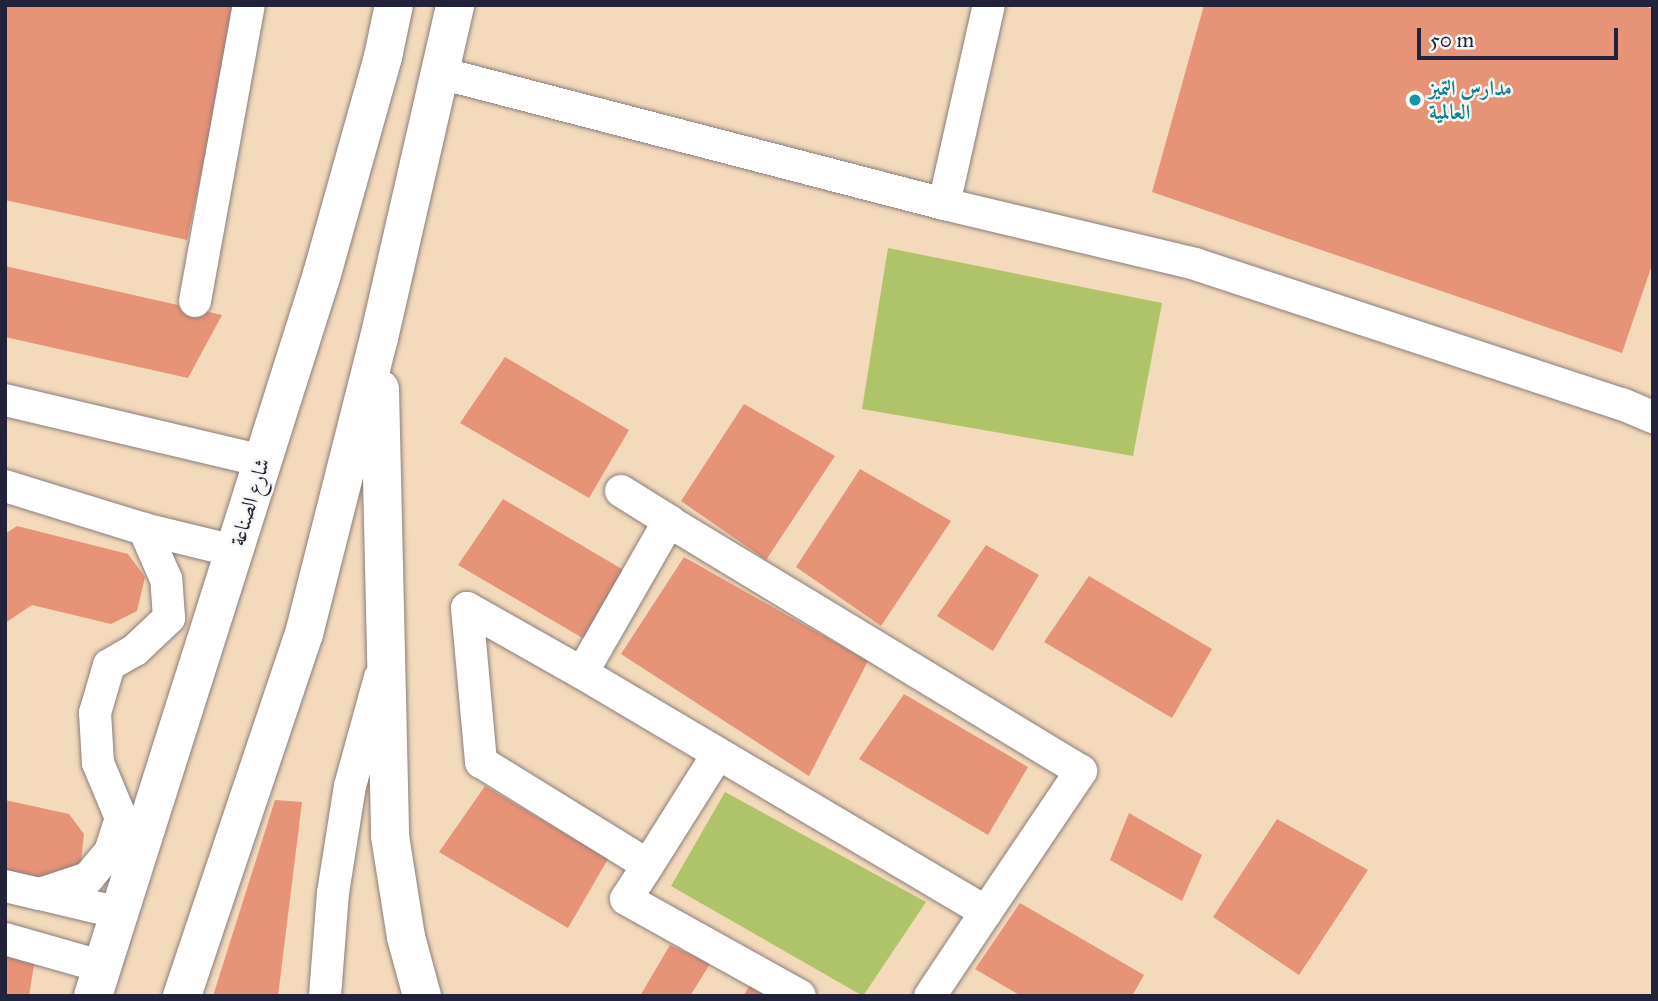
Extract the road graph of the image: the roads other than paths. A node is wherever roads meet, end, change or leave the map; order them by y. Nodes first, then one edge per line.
1 (249, 5) edge
2 (455, 5) edge
3 (989, 5) edge
4 (390, 6) edge
5 (440, 72) junction
6 (944, 204) junction
7 (195, 301) dead end
8 (379, 338) junction
9 (5, 400) edge
10 (1653, 417) edge
11 (263, 461) junction
12 (5, 486) edge
13 (621, 491) dead end
14 (669, 521) junction
15 (144, 528) junction
16 (234, 551) junction
17 (219, 600) junction
18 (169, 618) junction
19 (385, 659) junction
20 (582, 673) junction
21 (718, 754) junction
22 (134, 822) junction
23 (648, 865) junction
24 (5, 886) edge
25 (40, 894) junction
26 (986, 912) junction
27 (120, 913) junction
28 (5, 939) edge
29 (98, 981) edge
30 (182, 996) edge
31 (325, 996) edge
32 (422, 996) edge
33 (800, 996) edge
34 (930, 996) edge

1 - 7 street
2 - 5 street
3 - 6 street
4 - 11 street, شارع الصناعة
5 - 6 street
5 - 8 street
6 - 10 street
8 - 19 street
8 - 30 street
9 - 11 street
11 - 16 street, شارع الصناعة
12 - 15 street
13 - 14 street
14 - 20 street
14 - 26 street
15 - 16 street
15 - 18 street
16 - 17 street, شارع الصناعة
17 - 18 street
17 - 22 street, شارع الصناعة
18 - 22 street
19 - 31 street
19 - 32 street
20 - 21 street
20 - 23 street
21 - 23 street
21 - 26 street
22 - 25 street
22 - 27 street, شارع الصناعة
23 - 33 street
24 - 25 street
25 - 27 street
26 - 34 street
27 - 29 street, شارع الصناعة
28 - 29 street

